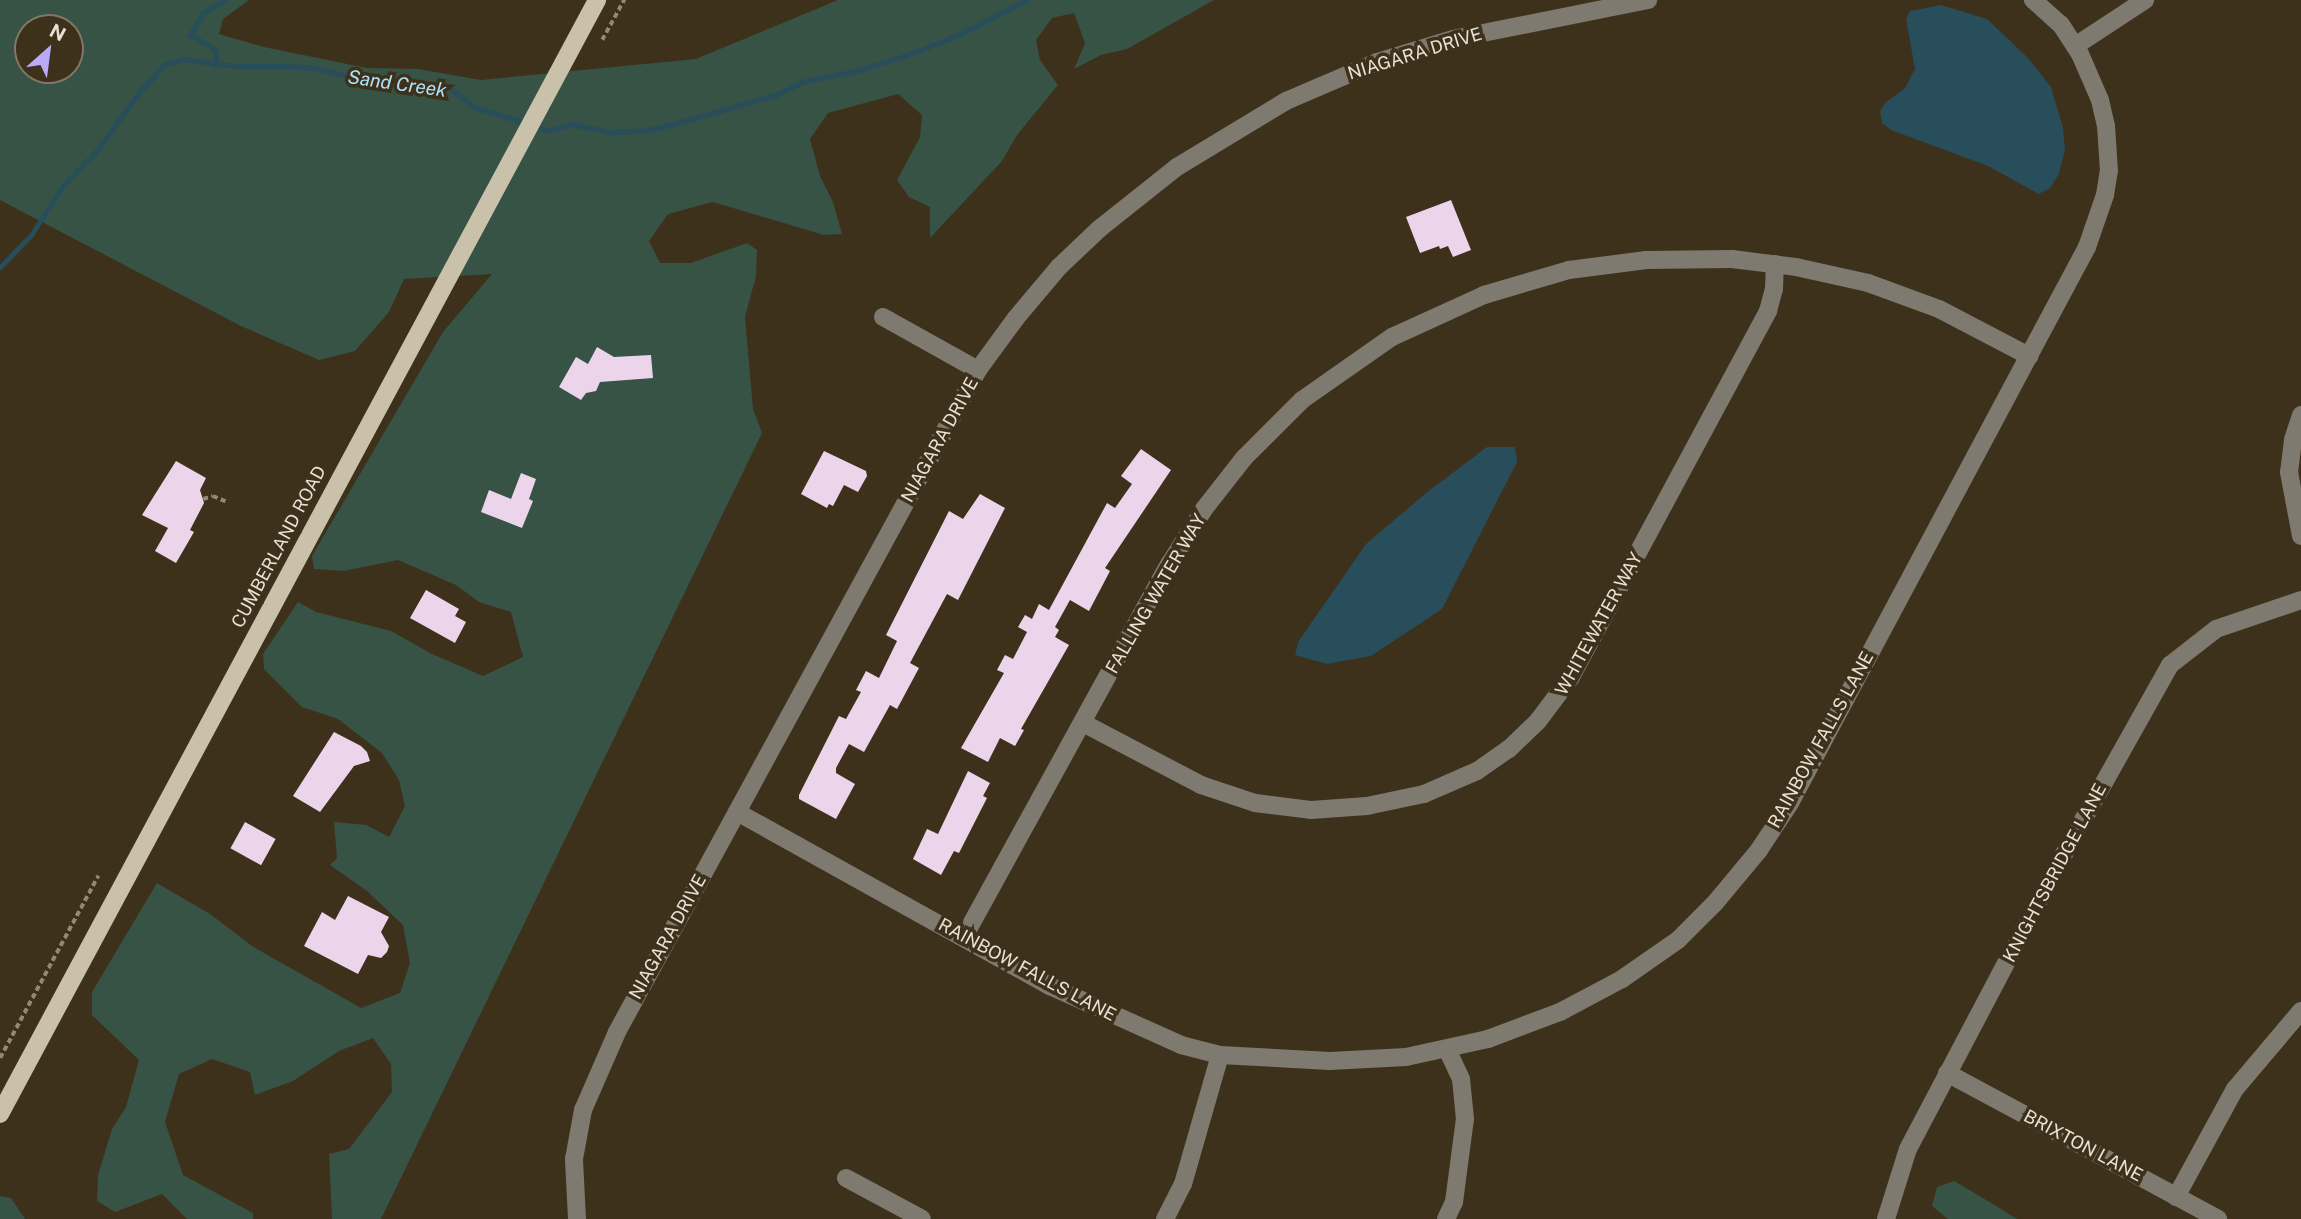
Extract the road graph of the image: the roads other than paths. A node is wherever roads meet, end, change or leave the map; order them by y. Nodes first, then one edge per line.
1 (597, 0) edge
2 (1648, 0) edge
3 (2033, 0) edge
4 (2145, 0) edge
5 (2075, 46) junction
6 (1774, 264) junction
7 (883, 317) dead end
8 (2029, 356) junction
9 (978, 370) junction
10 (2301, 415) edge
11 (2301, 536) edge
12 (2301, 600) edge
13 (1083, 723) junction
14 (737, 812) junction
15 (964, 937) junction
16 (2301, 1011) edge
17 (1447, 1049) junction
18 (1220, 1055) junction
19 (1947, 1073) junction
20 (0, 1114) edge
21 (846, 1178) dead end
22 (2176, 1197) junction
23 (577, 1219) edge
24 (922, 1219) edge
25 (1165, 1219) edge
26 (1446, 1219) edge
27 (1886, 1219) edge
28 (2218, 1219) edge

1 - 20 main road, CUMBERLAND ROAD
2 - 9 street, NIAGARA DRIVE
3 - 5 street
4 - 5 street
5 - 8 street, RAINBOW FALLS LANE
6 - 8 street, FALLING WATER WAY
6 - 13 street, FALLING WATER WAY
6 - 13 street, WHITEWATER WAY
7 - 9 street
8 - 17 street, RAINBOW FALLS LANE
9 - 14 street, NIAGARA DRIVE
10 - 11 street
12 - 19 street, KNIGHTSBRIDGE LANE
13 - 15 street, FALLING WATER WAY
14 - 15 street, RAINBOW FALLS LANE
14 - 23 street, NIAGARA DRIVE
15 - 18 street, RAINBOW FALLS LANE
16 - 22 street
17 - 18 street, RAINBOW FALLS LANE
17 - 26 street
18 - 25 street
19 - 22 street, BRIXTON LANE
19 - 27 street, KNIGHTSBRIDGE LANE
21 - 24 street
22 - 28 street, BRIXTON LANE

